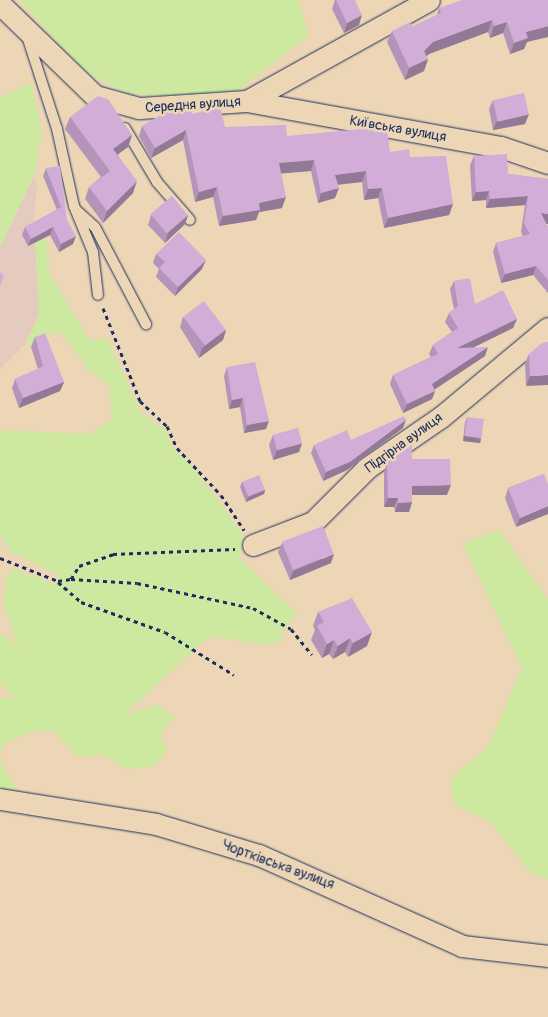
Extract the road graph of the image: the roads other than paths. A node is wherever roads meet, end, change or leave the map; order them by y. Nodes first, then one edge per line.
1 (429, 0) edge
2 (0, 4) edge
3 (26, 33) junction
4 (247, 101) junction
5 (108, 102) junction
6 (548, 163) edge
7 (75, 210) junction
8 (190, 220) edge
9 (98, 295) road end
10 (146, 324) dead end
11 (548, 328) edge
12 (253, 545) road end
13 (0, 799) edge
14 (548, 956) edge

1 - 4 street, Середня вулиця
2 - 3 street, Середня вулиця
3 - 5 street, Середня вулиця
3 - 7 lane
4 - 5 street, Середня вулиця
4 - 6 street, Київська вулиця
5 - 8 lane
7 - 9 lane
7 - 10 lane
11 - 12 street, Підгірна вулиця
13 - 14 street, Чортківська вулиця

